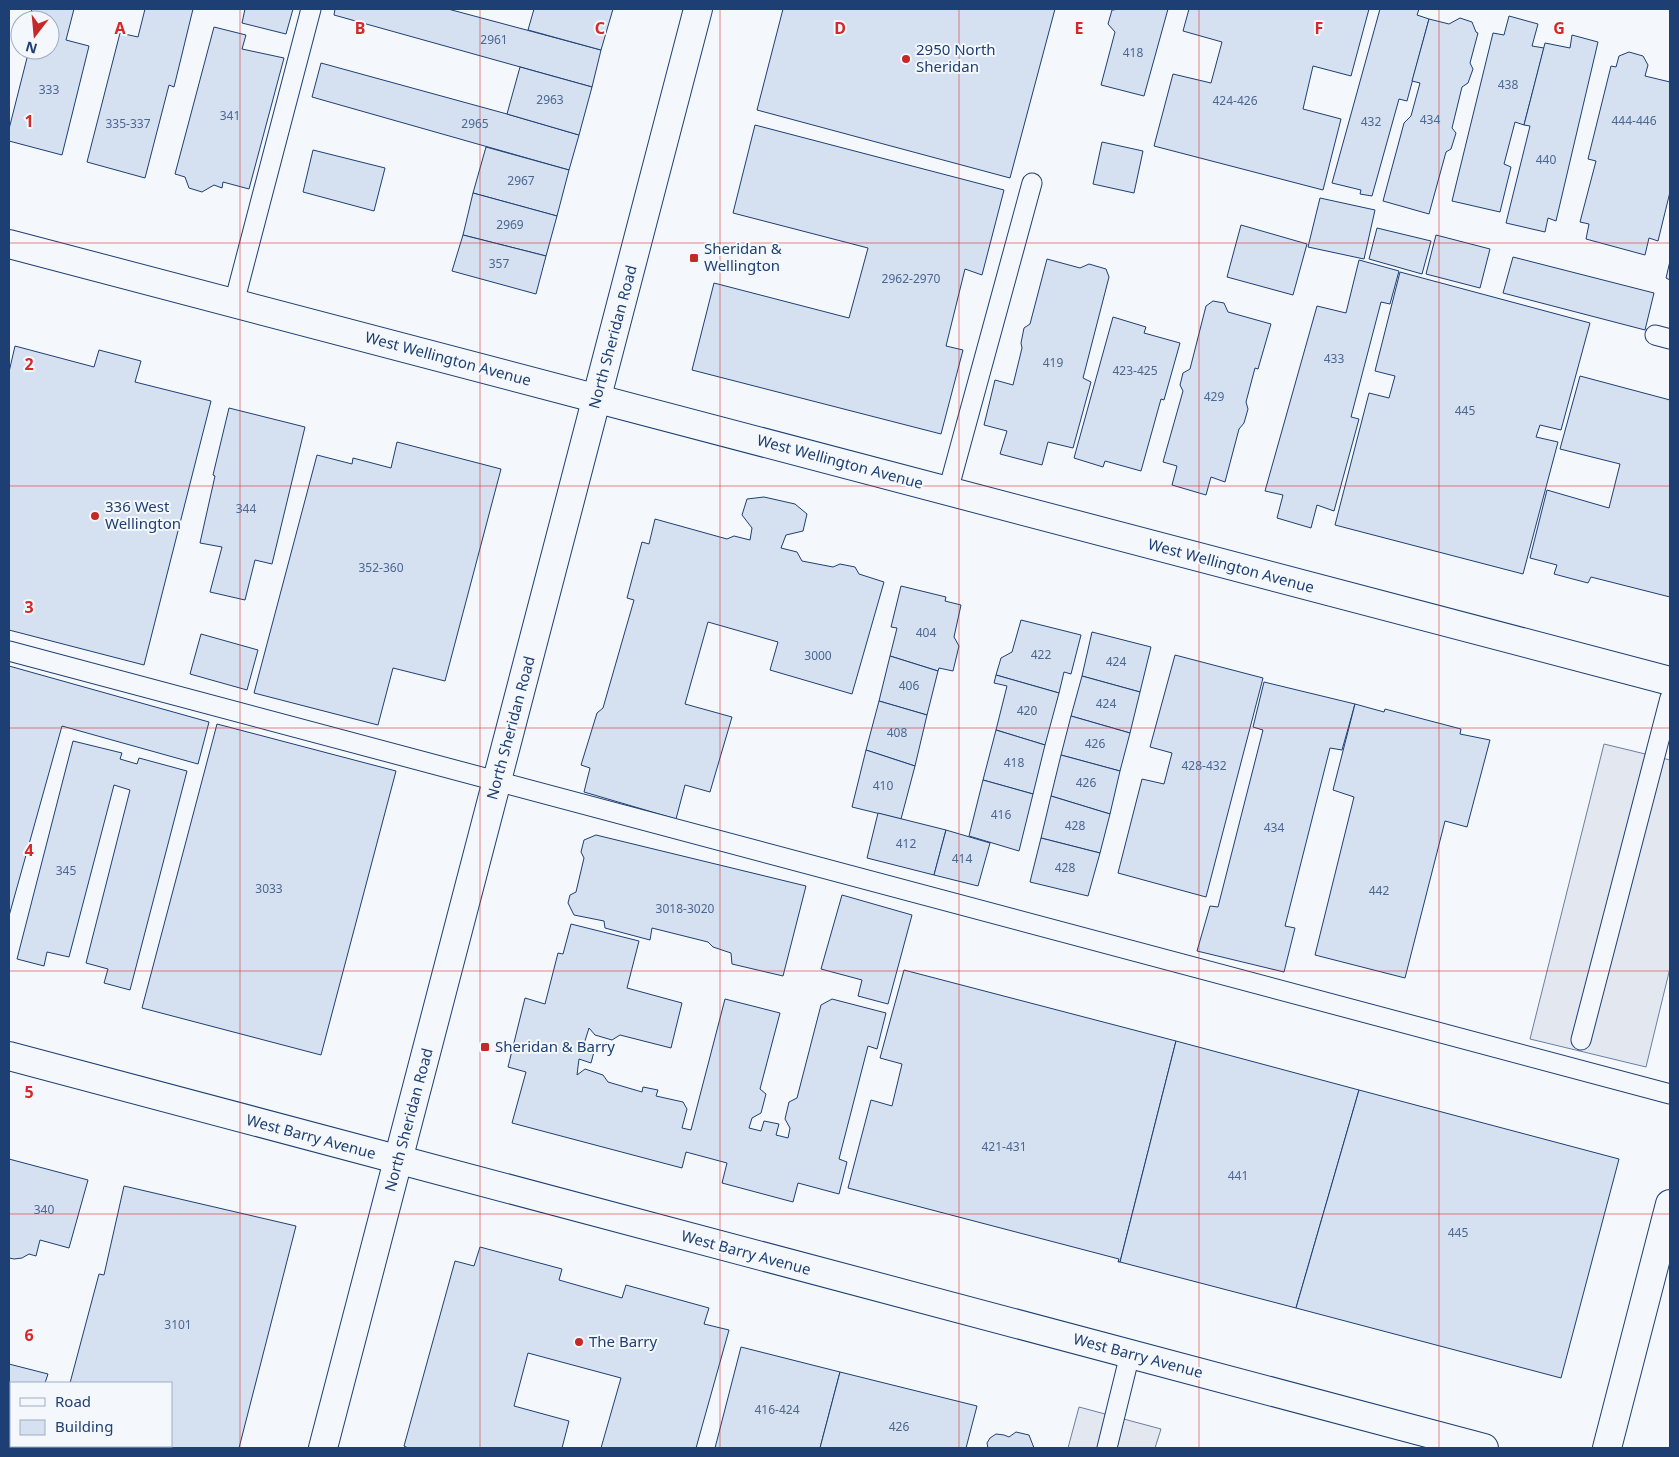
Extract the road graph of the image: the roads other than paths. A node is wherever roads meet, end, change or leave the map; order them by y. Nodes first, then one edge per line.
1 (311, 9) edge
2 (698, 9) edge
3 (1032, 183) dead end
4 (9, 244) edge
5 (234, 303) junction
6 (597, 398) junction
7 (948, 491) junction
8 (9, 651) edge
9 (1670, 681) edge
10 (1670, 698) edge
11 (497, 781) junction
12 (1581, 1040) dead end
13 (9, 1056) edge
14 (1670, 1094) edge
15 (398, 1161) junction
16 (1670, 1204) edge
17 (1130, 1354) junction
18 (323, 1448) edge
19 (1107, 1448) edge
20 (1484, 1448) edge
21 (1607, 1448) edge

1 - 5 lane
2 - 6 street, North Sheridan Road
3 - 7 lane
4 - 5 street, West Wellington Avenue
5 - 6 street, West Wellington Avenue
6 - 7 street, West Wellington Avenue
6 - 11 street, North Sheridan Road
7 - 9 street, West Wellington Avenue
8 - 11 lane
10 - 12 lane
11 - 14 lane
11 - 15 street, North Sheridan Road
13 - 15 street, West Barry Avenue
15 - 17 street, West Barry Avenue
15 - 18 street, North Sheridan Road
16 - 21 street
17 - 19 lane
17 - 20 street, West Barry Avenue

